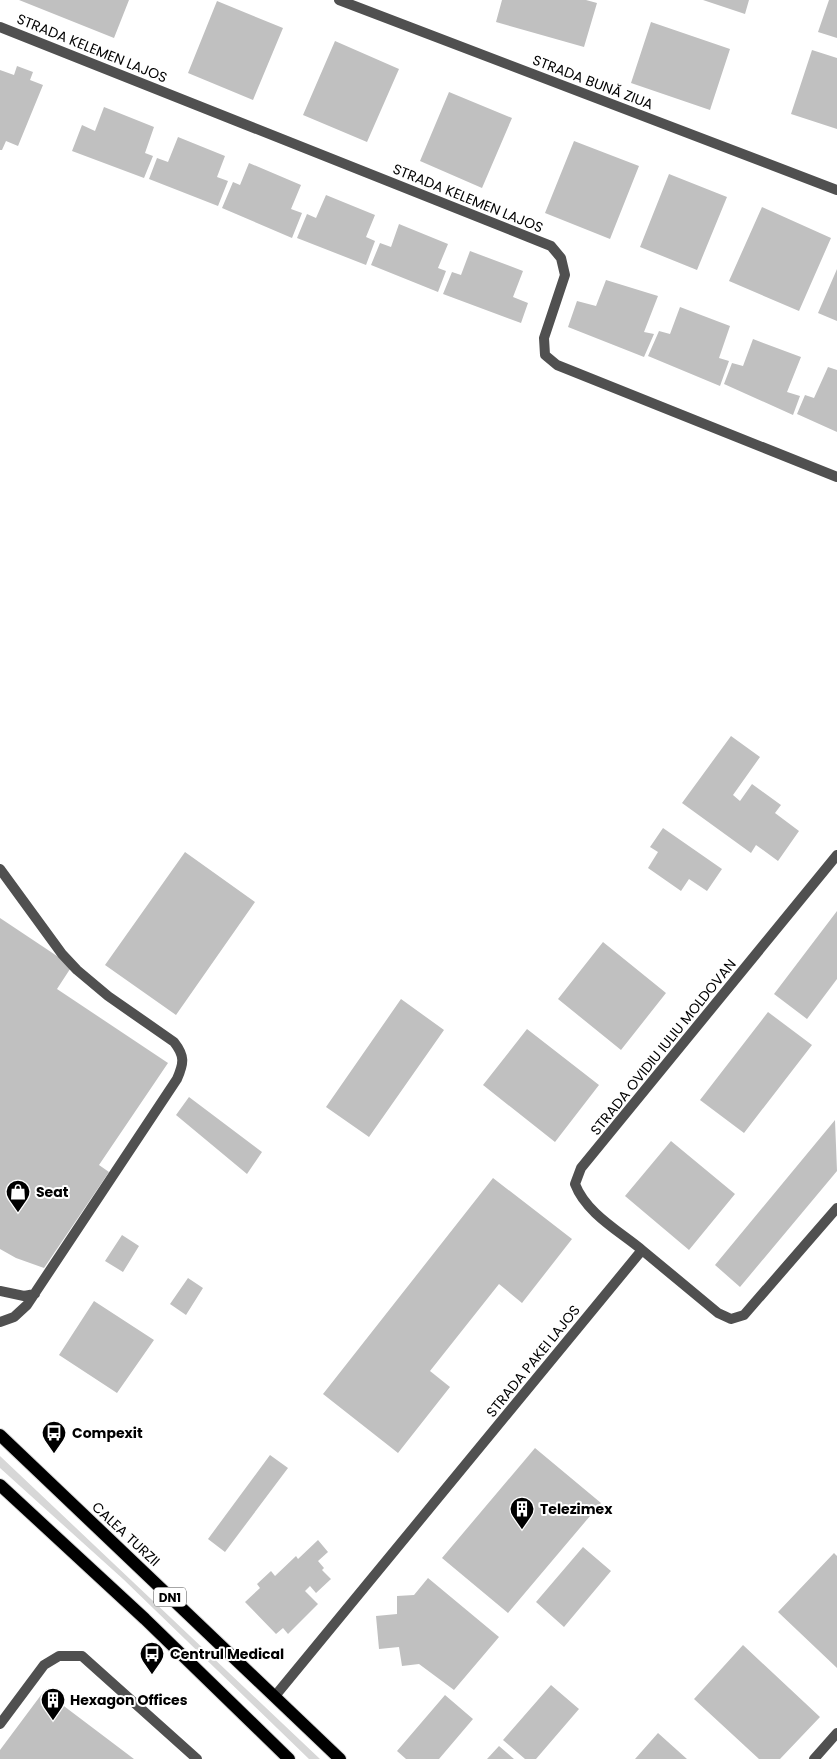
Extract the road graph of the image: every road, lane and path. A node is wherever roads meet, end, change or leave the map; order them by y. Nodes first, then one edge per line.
1 (339, 0) edge
2 (0, 27) edge
3 (837, 190) edge
4 (837, 477) edge
5 (837, 855) edge
6 (0, 869) edge
7 (837, 1208) edge
8 (642, 1250) junction
9 (0, 1291) edge
10 (35, 1294) junction
11 (0, 1322) edge
12 (0, 1435) edge
13 (0, 1485) edge
14 (275, 1696) junction
15 (0, 1724) edge
16 (837, 1733) edge
17 (197, 1759) edge
18 (289, 1759) edge
19 (340, 1759) edge
20 (814, 1759) edge

1 - 3 lane, STRADA BUNĂ ZIUA
2 - 4 lane, STRADA KELEMEN LAJOS
5 - 8 lane, STRADA OVIDIU IULIU MOLDOVAN
6 - 10 lane
7 - 8 lane
8 - 14 lane, STRADA PAKEI LAJOS
9 - 10 lane
10 - 11 lane
12 - 14 main road, CALEA TURZII / DN1
13 - 18 main road, DN1
14 - 19 main road, CALEA TURZII / DN1
15 - 17 lane
16 - 20 lane

